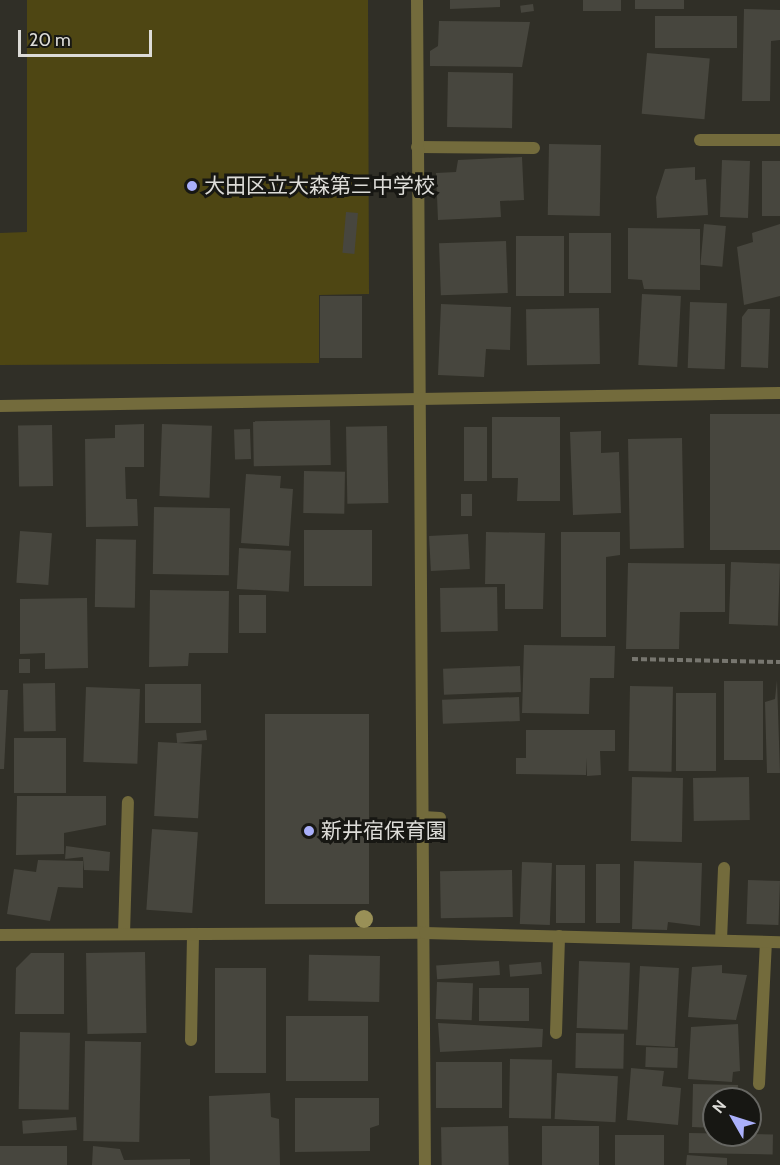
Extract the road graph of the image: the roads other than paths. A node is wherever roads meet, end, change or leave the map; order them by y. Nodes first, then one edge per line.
1 (417, 0) edge
2 (700, 140) dead end
3 (780, 140) edge
4 (417, 147) junction
5 (534, 148) dead end
6 (780, 393) edge
7 (419, 398) junction
8 (0, 406) edge
9 (128, 801) dead end
10 (423, 818) junction
11 (440, 818) dead end
12 (724, 868) dead end
13 (425, 933) junction
14 (0, 934) edge
15 (124, 934) junction
16 (193, 934) junction
17 (559, 936) junction
18 (721, 940) junction
19 (766, 942) junction
20 (780, 942) edge
21 (556, 1033) dead end
22 (191, 1040) dead end
23 (759, 1084) dead end
24 (425, 1165) edge

1 - 4 street
2 - 3 street
4 - 5 street
4 - 7 street
6 - 7 street
7 - 8 street
7 - 10 street
9 - 15 street
10 - 11 street
10 - 13 street
12 - 18 street
13 - 16 street
13 - 17 street
13 - 24 street
14 - 15 street
15 - 16 street
16 - 22 street
17 - 18 street
17 - 21 street
18 - 19 street
19 - 20 street
19 - 23 street

